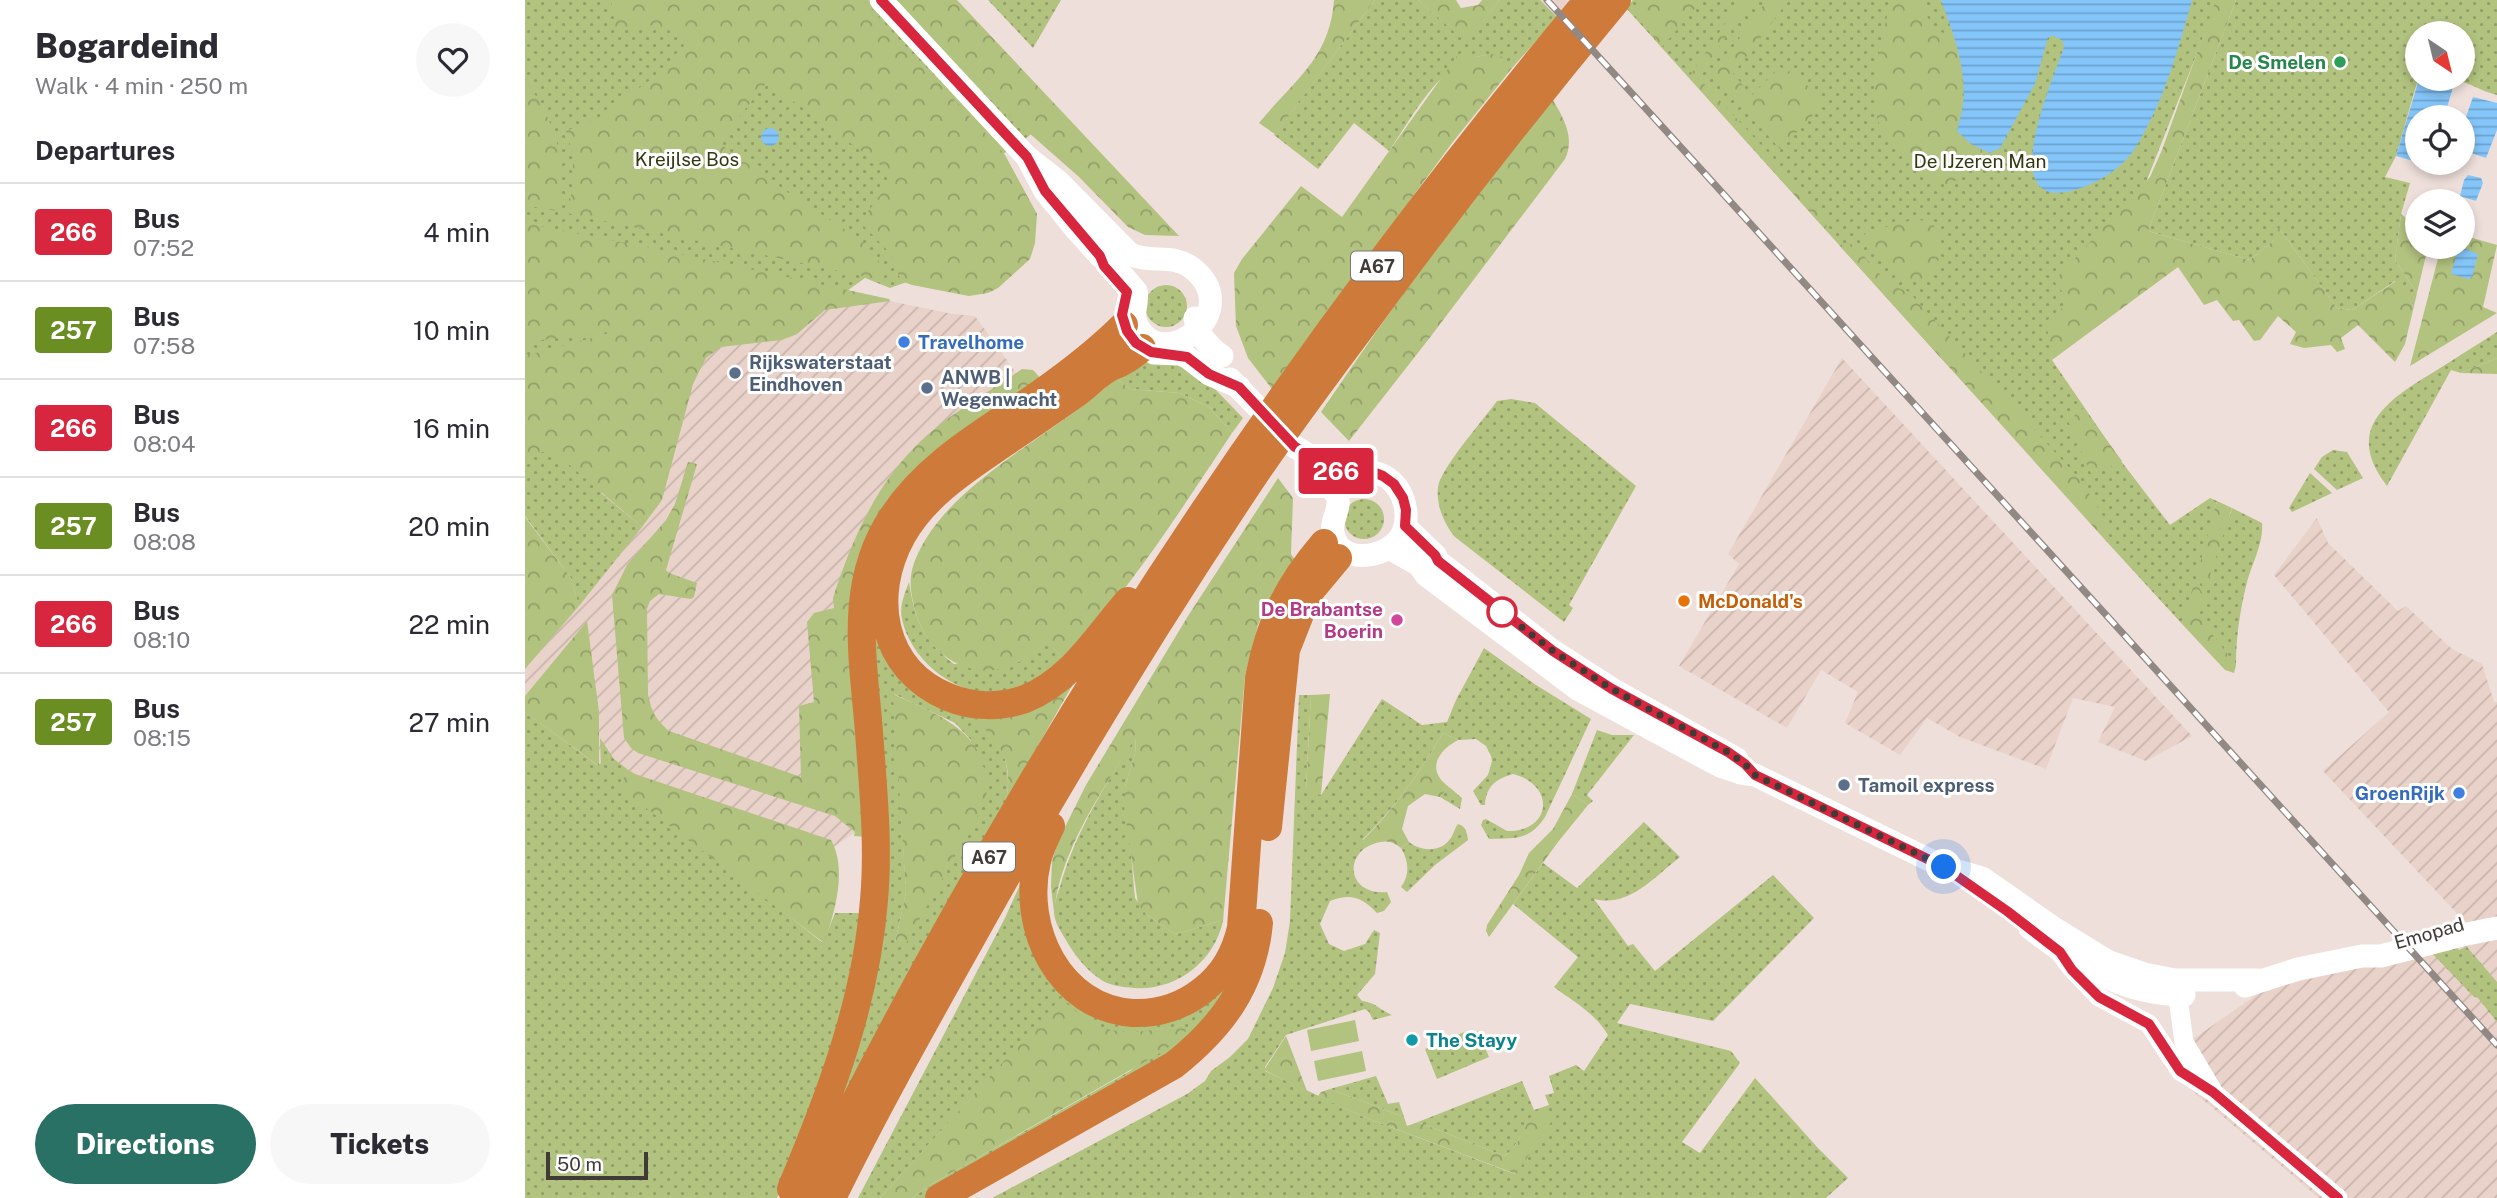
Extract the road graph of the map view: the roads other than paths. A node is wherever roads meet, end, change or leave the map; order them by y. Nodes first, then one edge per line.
1 (881, 0) edge
2 (1588, 0) edge
3 (1617, 0) edge
4 (1518, 101) junction
5 (1027, 157) junction
6 (1193, 275) junction
7 (1129, 288) junction
8 (1191, 337) junction
9 (1137, 338) junction
10 (1239, 387) junction
11 (1295, 447) junction
12 (1252, 460) junction
13 (1336, 489) junction
14 (1193, 528) junction
15 (1395, 544) junction
16 (1338, 554) junction
17 (1100, 715) junction
18 (1944, 867) junction
19 (2497, 916) edge
20 (2497, 928) edge
21 (2060, 952) junction
22 (2362, 956) junction
23 (2176, 988) junction
24 (2213, 1092) junction
25 (788, 1198) edge
26 (807, 1198) edge
27 (832, 1198) edge
28 (939, 1198) edge
29 (2338, 1198) edge

1 - 5 main road
2 - 4 highway, A67
3 - 4 highway, A67
4 - 12 highway, A67
5 - 6 main road
5 - 7 main road
6 - 7 main road
6 - 8 main road
7 - 9 main road
8 - 9 main road
8 - 10 main road
8 - 10 main road
9 - 14 highway, A67
9 - 25 highway
10 - 11 main road
11 - 13 main road
11 - 13 main road
12 - 14 highway, A67
12 - 17 highway, A67
13 - 15 main road
13 - 16 main road
14 - 26 highway, A67
15 - 16 main road
15 - 18 main road
16 - 17 highway, A67
16 - 28 highway
17 - 27 highway, A67
18 - 21 main road
18 - 23 main road
19 - 22 main road, Emopad
20 - 22 main road, Emopad
21 - 23 main road
21 - 24 street
22 - 23 main road, Emopad
23 - 24 street
24 - 29 street

